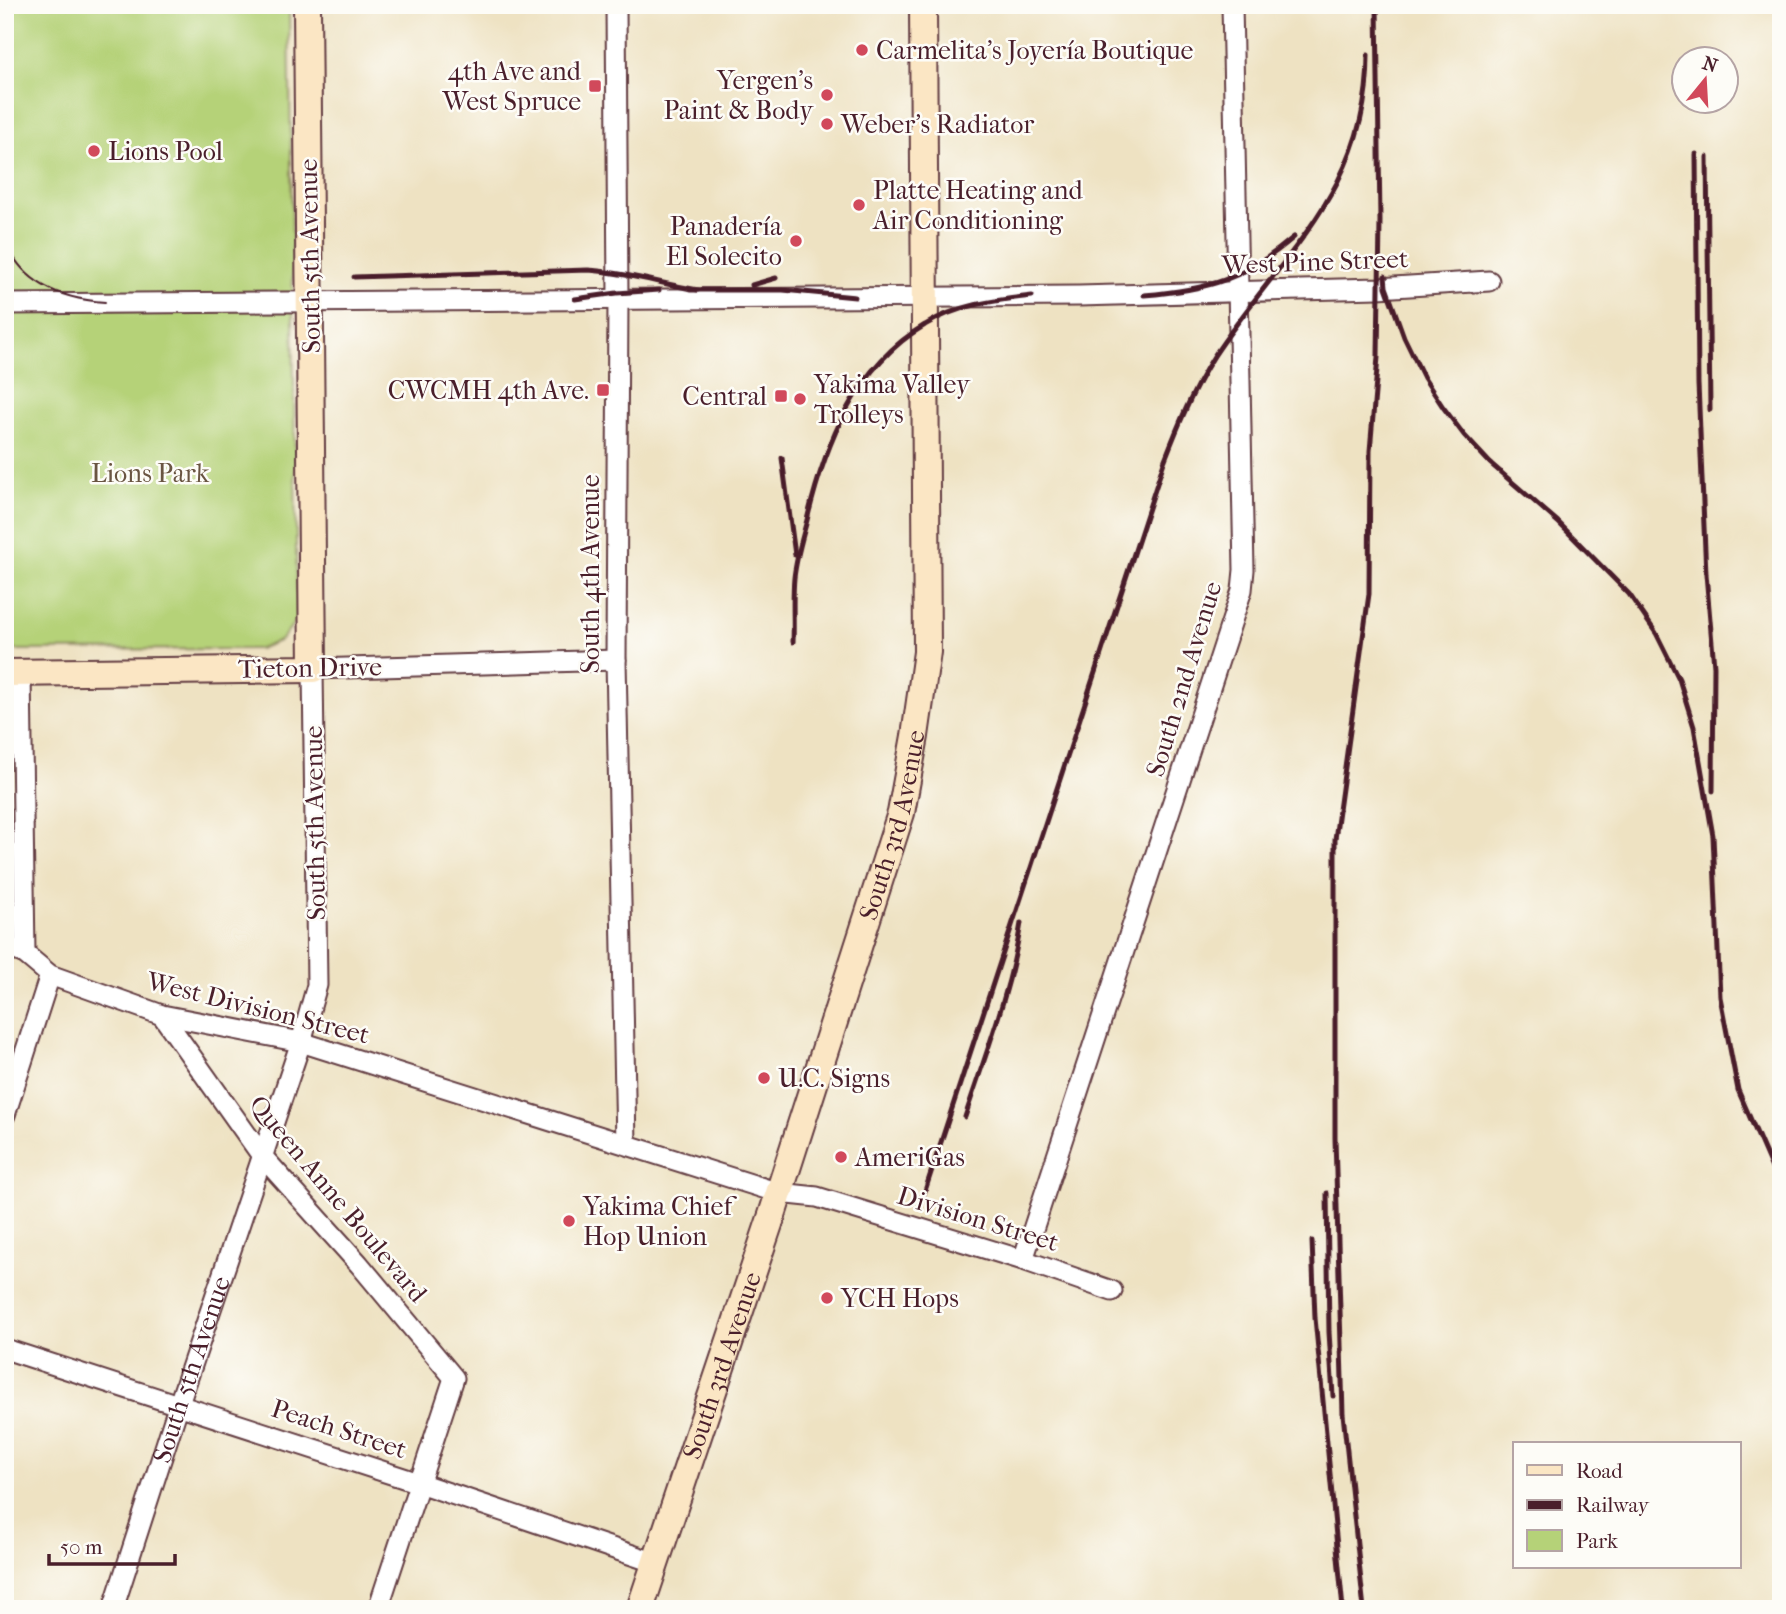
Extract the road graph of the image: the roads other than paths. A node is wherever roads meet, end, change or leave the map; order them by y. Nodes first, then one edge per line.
1 (307, 5) edge
2 (616, 5) edge
3 (923, 5) edge
4 (1232, 5) edge
5 (1489, 281) dead end
6 (1240, 292) junction
7 (926, 297) junction
8 (618, 299) junction
9 (311, 302) junction
10 (5, 304) edge
11 (615, 660) junction
12 (313, 669) junction
13 (13, 673) edge
14 (5, 946) edge
15 (25, 954) junction
16 (50, 975) junction
17 (162, 1015) junction
18 (301, 1042) junction
19 (5, 1115) edge
20 (626, 1143) junction
21 (262, 1156) junction
22 (779, 1193) junction
23 (1023, 1260) junction
24 (1112, 1291) dead end
25 (5, 1349) edge
26 (178, 1404) junction
27 (419, 1483) junction
28 (656, 1563) junction
29 (113, 1609) edge
30 (378, 1609) edge
31 (640, 1609) edge

1 - 9 street, South 5th Avenue
2 - 8 street, South 4th Avenue
3 - 7 street, South 3rd Avenue
4 - 6 street, South 2nd Avenue
5 - 6 street, West Pine Street
6 - 7 street, West Pine Street
6 - 23 street, South 2nd Avenue
7 - 8 street, West Pine Street
7 - 22 street, South 3rd Avenue
8 - 9 street, West Pine Street
8 - 11 street, South 4th Avenue
9 - 10 street, West Pine Street
9 - 12 street, South 5th Avenue
11 - 12 street, Tieton Drive
11 - 20 street, South 4th Avenue
12 - 13 street, Tieton Drive
12 - 18 street, South 5th Avenue
13 - 15 street
14 - 15 street, West Division Street
15 - 16 street, West Division Street
16 - 17 street, West Division Street
16 - 19 street
17 - 18 street, West Division Street
17 - 21 street, Queen Anne Boulevard
18 - 20 street, West Division Street
18 - 21 street, South 5th Avenue
20 - 22 street, Division Street
21 - 26 street, South 5th Avenue
21 - 27 street, Queen Anne Boulevard
22 - 23 street, Division Street
22 - 28 street, South 3rd Avenue
23 - 24 street, Division Street
25 - 26 street, Peach Street
26 - 27 street, Peach Street
26 - 29 street, South 5th Avenue
27 - 28 street, Peach Street
27 - 30 street
28 - 31 street, South 3rd Avenue

